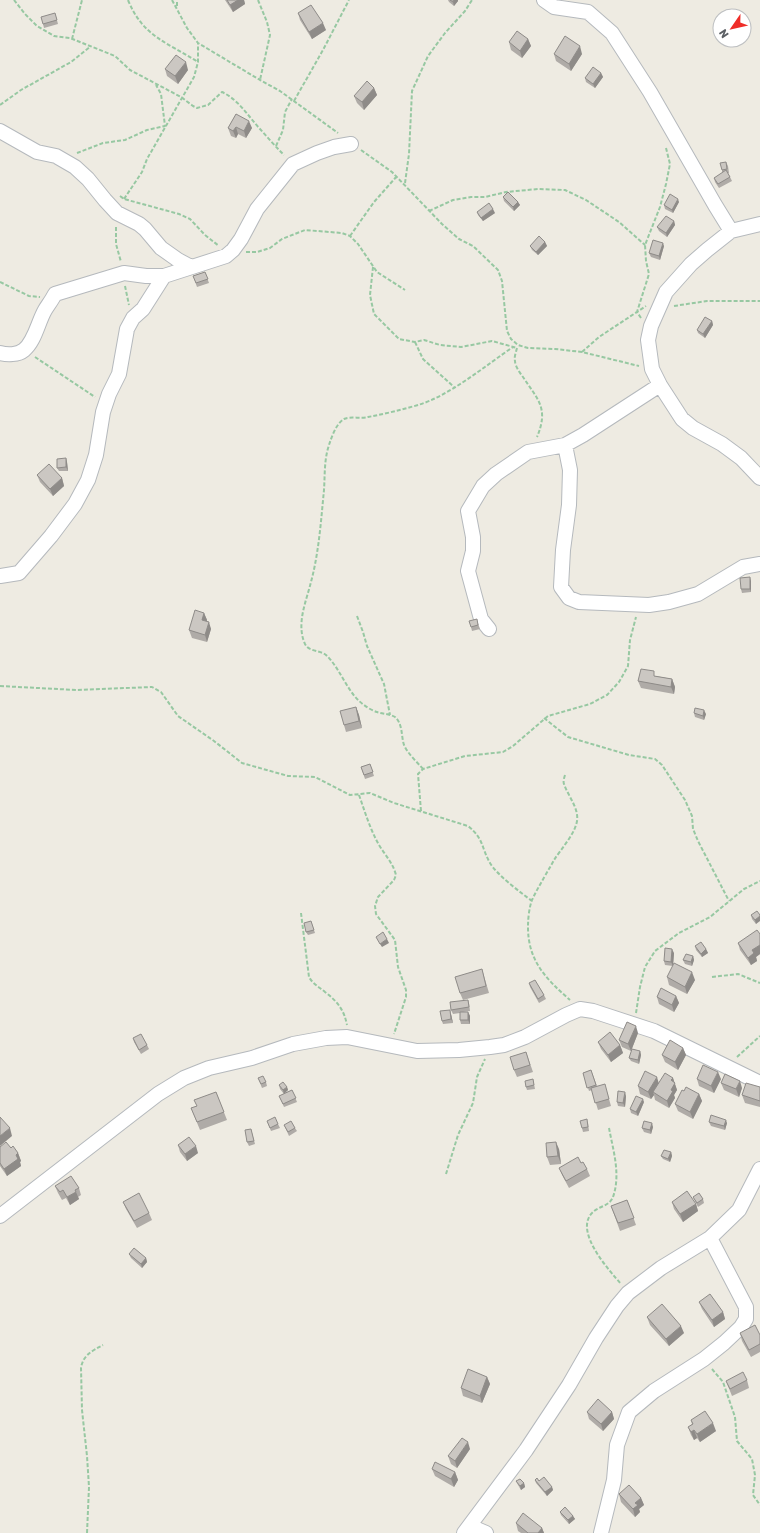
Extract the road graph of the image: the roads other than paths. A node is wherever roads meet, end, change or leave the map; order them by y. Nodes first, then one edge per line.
1 (544, 0) edge
2 (0, 131) edge
3 (352, 144) road end
4 (760, 224) edge
5 (731, 231) junction
6 (190, 267) junction
7 (164, 276) junction
8 (0, 353) edge
9 (660, 385) junction
10 (565, 445) junction
11 (760, 478) edge
12 (760, 564) edge
13 (0, 576) edge
14 (489, 629) dead end
15 (760, 1083) edge
16 (760, 1169) edge
17 (0, 1216) edge
18 (710, 1238) junction
19 (467, 1530) edge
20 (486, 1533) edge
21 (601, 1533) edge

1 - 5 street
2 - 6 street
3 - 6 street
4 - 5 street
5 - 9 street
6 - 7 street
7 - 8 street
7 - 13 street
9 - 10 street
9 - 11 street
10 - 12 street
10 - 14 street
15 - 17 street
16 - 18 street
18 - 19 street
18 - 21 street
19 - 20 street

